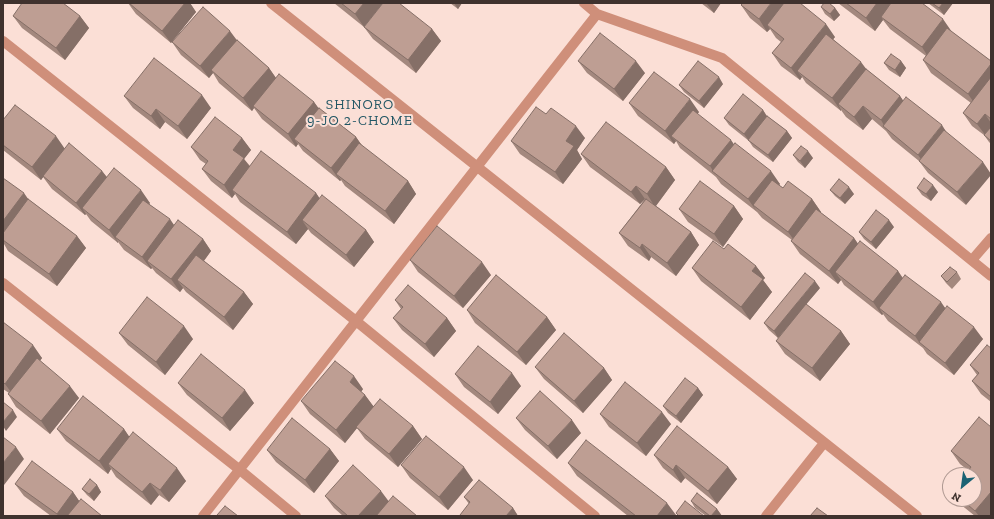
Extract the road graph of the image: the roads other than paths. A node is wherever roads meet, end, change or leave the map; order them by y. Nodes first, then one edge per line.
1 (271, 3) edge
2 (584, 3) edge
3 (597, 14) junction
4 (3, 41) edge
5 (477, 167) junction
6 (991, 238) edge
7 (972, 260) junction
8 (991, 276) edge
9 (3, 283) edge
10 (356, 321) junction
11 (824, 443) junction
12 (240, 470) junction
13 (203, 516) edge
14 (296, 516) edge
15 (595, 516) edge
16 (766, 516) edge
17 (917, 516) edge

1 - 5 street
2 - 3 street
3 - 5 street
3 - 7 street
4 - 10 street
5 - 10 street
5 - 11 street
6 - 7 street
7 - 8 street
9 - 12 street
10 - 12 street
10 - 15 street
11 - 16 street
11 - 17 street
12 - 13 street
12 - 14 street

